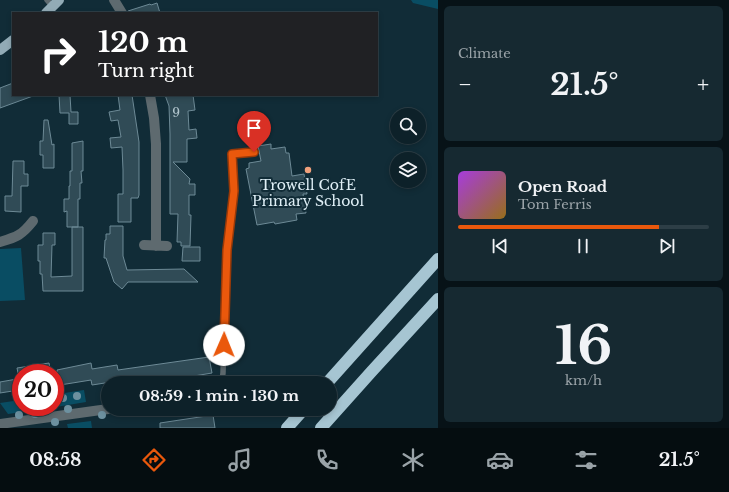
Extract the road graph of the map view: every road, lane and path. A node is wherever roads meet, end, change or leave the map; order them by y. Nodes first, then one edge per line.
1 (114, 0) edge
2 (121, 12) edge
3 (12, 41) edge
4 (0, 50) edge
5 (150, 96) edge
6 (254, 152) dead end
7 (33, 221) dead end
8 (0, 242) edge
9 (144, 245) dead end
10 (156, 246) junction
11 (167, 246) dead end
12 (438, 259) edge
13 (438, 299) edge
14 (223, 376) edge
15 (333, 376) edge
16 (101, 410) edge
17 (298, 416) edge
18 (0, 424) edge
19 (287, 428) edge
20 (322, 428) edge

1 - 2 street
3 - 4 main road
5 - 10 street
6 - 14 lane
7 - 8 street
9 - 10 street
10 - 11 street
12 - 15 highway
13 - 20 highway
16 - 18 street
17 - 19 highway

